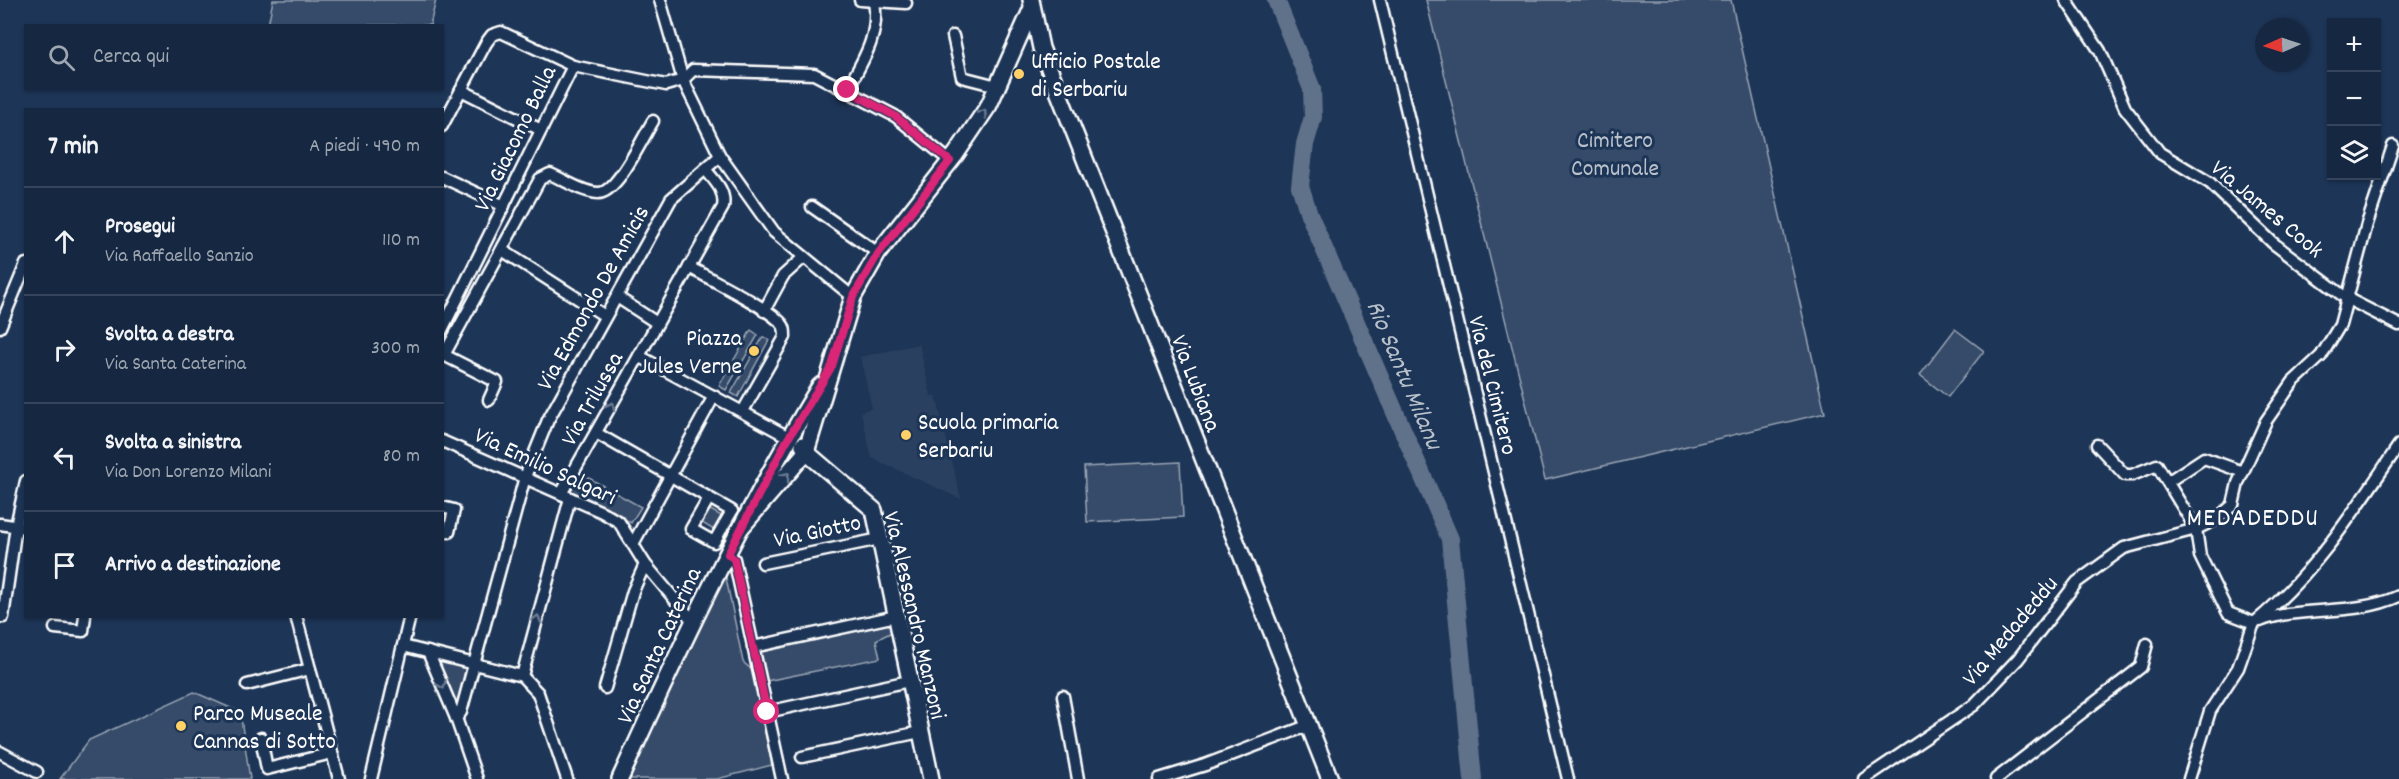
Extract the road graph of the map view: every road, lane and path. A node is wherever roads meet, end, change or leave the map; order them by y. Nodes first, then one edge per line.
1 (660, 0) edge
2 (860, 0) edge
3 (1380, 0) edge
4 (2066, 0) edge
5 (874, 1) edge
6 (906, 3) dead end
7 (1032, 4) edge
8 (1037, 32) junction
9 (953, 36) dead end
10 (1019, 36) junction
11 (573, 66) junction
12 (683, 80) junction
13 (998, 86) junction
14 (461, 90) junction
15 (847, 90) junction
16 (653, 121) dead end
17 (444, 122) edge
18 (541, 130) junction
19 (2393, 146) dead end
20 (720, 156) junction
21 (950, 161) junction
22 (705, 169) junction
23 (444, 178) edge
24 (504, 206) junction
25 (812, 207) dead end
26 (502, 250) junction
27 (878, 254) junction
28 (804, 257) junction
29 (689, 267) junction
30 (24, 269) edge
31 (617, 297) junction
32 (853, 297) junction
33 (2346, 298) junction
34 (764, 311) junction
35 (605, 316) junction
36 (657, 323) junction
37 (2399, 325) edge
38 (444, 326) edge
39 (0, 327) edge
40 (639, 356) junction
41 (832, 366) junction
42 (714, 396) junction
43 (489, 400) dead end
44 (743, 411) junction
45 (596, 434) junction
46 (784, 438) junction
47 (444, 442) edge
48 (2097, 445) dead end
49 (2399, 445) edge
50 (806, 452) junction
51 (2243, 472) junction
52 (669, 476) junction
53 (525, 477) junction
54 (2169, 481) junction
55 (566, 496) junction
56 (709, 498) dead end
57 (24, 499) edge
58 (444, 508) edge
59 (0, 524) edge
60 (21, 527) edge
61 (2196, 529) junction
62 (738, 531) junction
63 (449, 532) dead end
64 (880, 539) junction
65 (633, 543) junction
66 (728, 554) junction
67 (763, 563) dead end
68 (645, 564) junction
69 (2399, 596) edge
70 (896, 616) junction
71 (0, 617) edge
72 (85, 618) edge
73 (297, 618) edge
74 (410, 618) edge
75 (692, 620) junction
76 (2254, 623) junction
77 (55, 628) dead end
78 (2147, 644) dead end
79 (403, 646) junction
80 (753, 647) junction
81 (428, 652) junction
82 (474, 663) junction
83 (310, 669) junction
84 (522, 676) junction
85 (909, 681) junction
86 (247, 685) dead end
87 (605, 687) dead end
88 (1063, 696) dead end
89 (767, 712) junction
90 (456, 718) junction
91 (1307, 726) junction
92 (920, 732) junction
93 (261, 738) dead end
94 (0, 752) edge
95 (332, 753) junction
96 (802, 758) dead end
97 (38, 771) dead end
98 (1195, 774) edge
99 (339, 779) edge
100 (371, 779) edge
101 (477, 779) edge
102 (567, 779) edge
103 (620, 779) edge
104 (782, 779) edge
105 (930, 779) edge
106 (1078, 779) edge
107 (1159, 779) edge
108 (1330, 779) edge
109 (1568, 779) edge
110 (1864, 779) edge
111 (1995, 779) edge
112 (2188, 779) edge

1 - 12 street
2 - 5 street
3 - 109 street, Via del Cimitero
4 - 33 street, Via James Cook
5 - 6 street
5 - 15 street
7 - 8 street, Via Lubiana
7 - 10 street, Via Santa Caterina
8 - 10 street
8 - 91 street, Via Lubiana
9 - 13 street
10 - 13 street, Via Santa Caterina
11 - 12 street, Via Giacomo Balla
11 - 14 street
11 - 18 street, Via Giacomo Balla
12 - 15 street, Via Giacomo Balla
12 - 20 street
21 -> 13 street, Via Santa Caterina
14 - 17 street
14 - 18 street
15 - 21 street, Via Giacomo Balla
16 - 26 street
18 - 24 street, Via Giacomo Balla
19 - 33 street, Via Medadeddu
20 - 22 street, Via Edmondo De Amicis
20 - 28 street
21 - 27 street, Via Santa Caterina
22 - 29 street, Via Trilussa
22 - 31 street, Via Edmondo De Amicis
23 - 24 street
24 - 38 street, Via Giacomo Balla
25 - 27 street
26 - 35 street
26 - 43 street
27 - 32 street, Via Santa Caterina
28 - 32 street
28 - 34 street
29 - 34 street
29 - 36 street, Via Trilussa
30 - 39 street
31 - 35 street, Via Edmondo De Amicis
31 - 36 street
32 - 41 street, Via Santa Caterina
33 - 37 street, Via James Cook
33 - 51 street, Via Medadeddu
34 - 44 street
35 - 53 street, Via Edmondo De Amicis
36 - 40 street, Via Trilussa
40 - 42 street
45 -> 40 street, Via Trilussa
41 - 46 street, Via Santa Caterina
41 - 50 street, Via Santa Caterina
42 - 44 street
42 - 52 street
44 - 46 street
45 - 52 street
45 - 55 street, Via Trilussa
46 - 50 street
46 - 62 street, Via Santa Caterina
47 - 53 street, Via Emilio Salgari
48 - 54 street
49 - 76 street
62 -> 50 street, Via Santa Caterina
50 - 64 street, Via Alessandro Manzoni
51 - 54 street
51 - 61 street, Via Medadeddu
52 - 56 street
52 - 65 street
53 - 55 street, Via Emilio Salgari
53 - 82 street, Via Edmondo De Amicis
54 - 61 street
55 - 65 street, Via Emilio Salgari
84 -> 55 street, Via Trilussa
57 - 60 street
58 - 63 street
59 - 60 street
60 - 71 street
61 - 76 street
61 - 110 street, Via Medadeddu
62 - 66 street, Via Santa Caterina
64 - 67 street, Via Giotto
64 - 70 street, Via Alessandro Manzoni
65 - 68 street, Via Emilio Salgari
66 - 75 street, Via Santa Caterina
66 - 80 street
68 - 75 street, Via Emilio Salgari
68 - 87 street
69 - 76 street
70 - 80 street
70 - 85 street, Via Alessandro Manzoni
72 - 77 street
73 - 83 street
74 - 79 street
75 - 103 street, Via Santa Caterina
76 - 112 street
78 - 111 street
79 - 81 street
79 - 100 street
80 - 89 street
81 - 82 street
81 -> 90 street
82 - 84 street
82 - 90 street, Via Edmondo De Amicis
83 - 86 street
83 - 95 street
84 - 102 street
85 - 89 street
85 - 92 street, Via Alessandro Manzoni
88 - 106 street
89 - 104 street
90 - 101 street
91 - 98 street
91 - 108 street, Via Lubiana
92 - 96 street
92 - 105 street, Via Alessandro Manzoni
93 - 95 street
94 - 97 street
95 - 99 street
98 - 107 street

